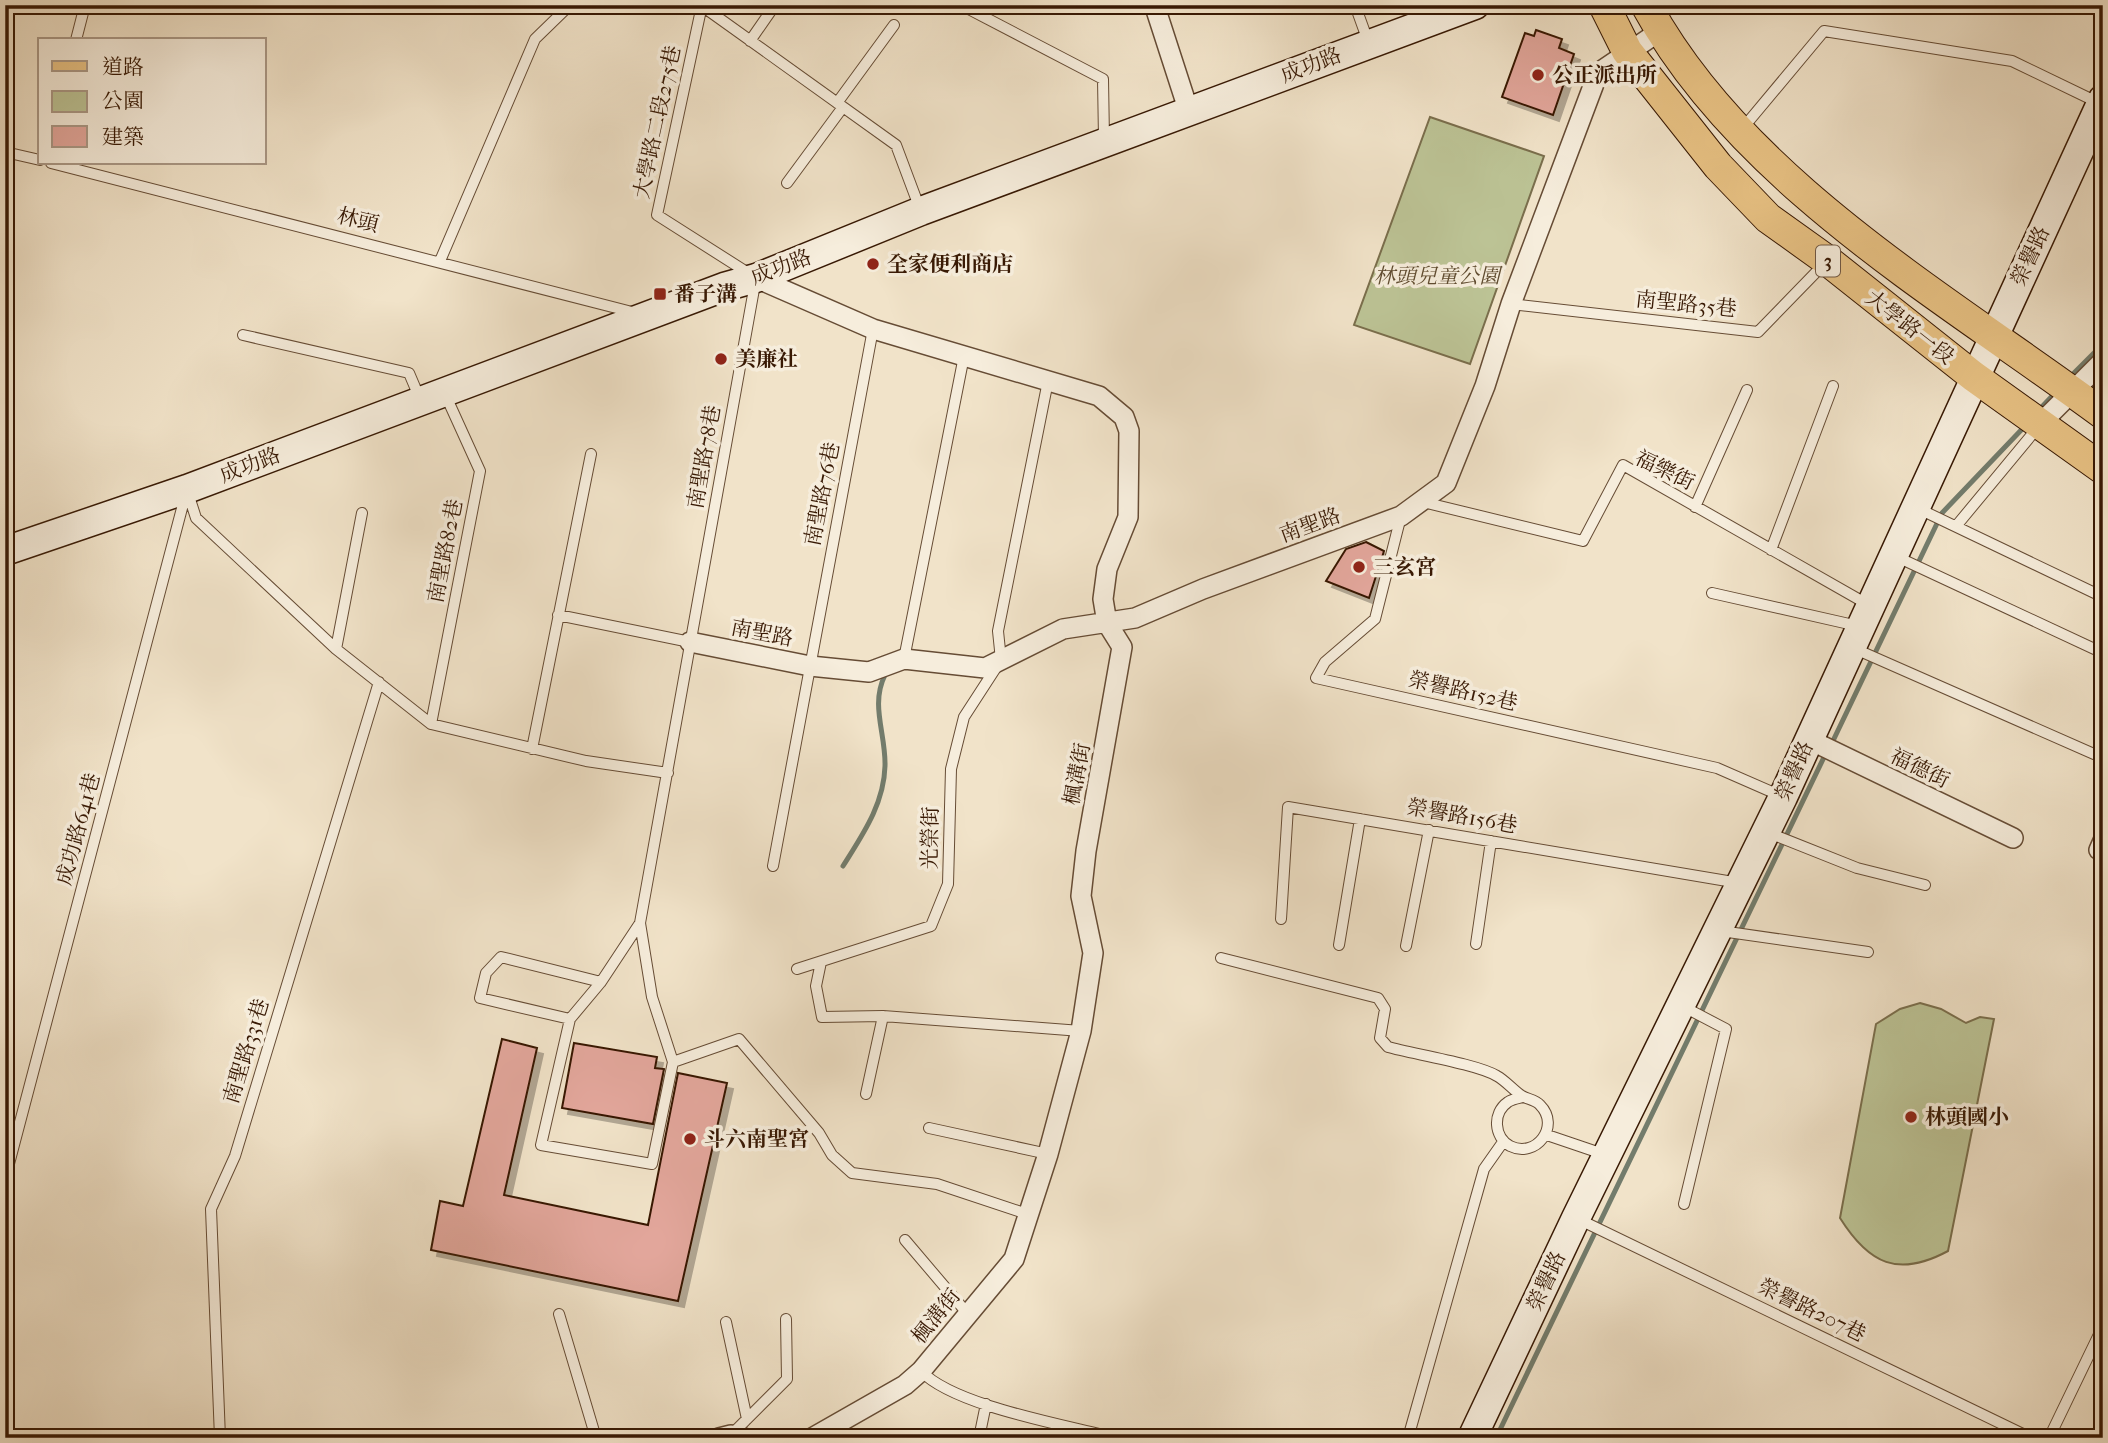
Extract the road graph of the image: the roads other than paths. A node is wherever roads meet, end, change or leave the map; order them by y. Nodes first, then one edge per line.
1 (85, 5) edge
2 (570, 5) edge
3 (775, 5) edge
4 (961, 5) edge
5 (1158, 5) edge
6 (1356, 5) edge
7 (1475, 5) edge
8 (1604, 5) edge
9 (1646, 5) edge
10 (702, 6) edge
11 (894, 25) dead end
12 (1660, 32) junction
13 (77, 38) edge
14 (750, 41) junction
15 (1369, 43) junction
16 (1627, 51) junction
17 (2102, 102) edge
18 (840, 105) junction
19 (1189, 113) junction
20 (1741, 131) junction
21 (1104, 145) junction
22 (5, 152) edge
23 (38, 160) edge
24 (55, 164) edge
25 (788, 183) dead end
26 (921, 211) junction
27 (440, 261) junction
28 (1828, 261) junction
29 (756, 278) junction
30 (1511, 304) junction
31 (654, 314) junction
32 (873, 329) junction
33 (243, 335) dead end
34 (1992, 336) junction
35 (964, 356) junction
36 (2093, 375) edge
37 (1973, 376) junction
38 (1048, 381) junction
39 (1833, 386) dead end
40 (1747, 390) dead end
41 (432, 395) junction
42 (2103, 414) edge
43 (2041, 423) junction
44 (591, 454) dead end
45 (2103, 468) edge
46 (187, 489) junction
47 (1421, 501) junction
48 (1695, 507) junction
49 (1916, 508) junction
50 (362, 513) dead end
51 (1401, 516) junction
52 (1957, 526) junction
53 (1771, 550) junction
54 (5, 551) edge
55 (1894, 556) junction
56 (1712, 593) dead end
57 (2103, 597) edge
58 (558, 615) junction
59 (1107, 623) junction
60 (1862, 627) junction
61 (690, 642) junction
62 (336, 649) junction
63 (2103, 653) edge
64 (904, 659) junction
65 (1000, 660) junction
66 (810, 666) junction
67 (379, 682) junction
68 (431, 724) junction
69 (1808, 739) junction
70 (532, 749) junction
71 (2103, 758) edge
72 (668, 773) junction
73 (1783, 797) junction
74 (1360, 819) junction
75 (1429, 830) junction
76 (1766, 832) junction
77 (2013, 838) dead end
78 (1491, 841) junction
79 (2103, 841) edge
80 (2103, 852) edge
81 (773, 866) dead end
82 (1740, 883) junction
83 (1925, 885) dead end
84 (1281, 919) dead end
85 (640, 923) junction
86 (1717, 930) junction
87 (1476, 944) dead end
88 (1339, 945) dead end
89 (1406, 946) dead end
90 (1868, 952) dead end
91 (1221, 958) dead end
92 (821, 961) junction
93 (797, 969) dead end
94 (601, 982) junction
95 (1680, 1006) junction
96 (883, 1016) junction
97 (570, 1019) junction
98 (1081, 1031) junction
99 (673, 1062) junction
100 (866, 1094) dead end
101 (1523, 1097) junction
102 (929, 1128) dead end
103 (1547, 1135) junction
104 (1503, 1142) junction
105 (1048, 1154) junction
106 (1607, 1155) junction
107 (5, 1179) edge
108 (1684, 1204) dead end
109 (1030, 1216) junction
110 (1576, 1217) junction
111 (905, 1240) dead end
112 (967, 1313) junction
113 (559, 1314) dead end
114 (786, 1319) dead end
115 (726, 1322) dead end
116 (2103, 1326) edge
117 (921, 1371) junction
118 (986, 1404) junction
119 (735, 1432) edge
120 (220, 1438) edge
121 (596, 1438) edge
122 (811, 1438) edge
123 (979, 1438) edge
124 (1115, 1438) edge
125 (1408, 1438) edge
126 (1472, 1438) edge
127 (2031, 1438) edge
128 (2049, 1438) edge

1 - 13 lane
2 - 27 lane
3 - 14 lane
4 - 21 lane
5 - 19 street
6 - 15 lane
7 - 15 main road, 成功路
8 - 16 main road, 大學路一段 / 3
9 - 12 main road, 大學路一段 / 3
10 - 14 lane
10 - 29 lane, 大學路二段275巷
11 - 18 lane
12 - 16 street, 南聖路
12 - 20 main road, 大學路一段 / 3
14 - 18 lane
15 - 19 main road, 成功路
16 - 28 main road, 大學路一段 / 3
16 - 30 street, 南聖路
17 - 20 lane
17 - 34 main road, 榮譽路
18 - 25 lane
18 - 26 lane
19 - 21 main road, 成功路
20 - 34 main road, 大學路一段 / 3
21 - 26 main road, 成功路
22 - 23 lane
24 - 27 lane, 林頭
26 - 29 main road, 成功路
27 - 31 lane, 林頭
28 - 30 lane, 南聖路35巷
28 - 37 main road, 大學路一段 / 3
29 - 31 main road, 成功路
29 - 32 street, 楓溝街
29 - 61 lane, 南聖路78巷
30 - 47 street, 南聖路
31 - 41 main road, 成功路
32 - 35 street, 楓溝街
32 - 66 lane, 南聖路76巷
33 - 41 lane, 南聖路82巷
34 - 36 main road, 大學路一段 / 3
34 - 37 main road, 榮譽路
35 - 38 street, 楓溝街
35 - 64 lane
36 - 42 main road, 大學路一段 / 3
36 - 43 street
37 - 43 main road, 大學路一段 / 3
37 - 49 main road, 榮譽路
38 - 59 street, 楓溝街
38 - 65 lane
39 - 53 lane
40 - 48 lane
41 - 46 main road, 成功路
41 - 68 lane, 南聖路82巷
43 - 45 main road, 大學路一段 / 3
43 - 52 lane
44 - 58 lane
46 - 54 main road, 成功路
46 - 62 lane
46 - 107 lane, 成功路641巷
47 - 48 lane, 福樂街
47 - 51 street, 南聖路
48 - 53 lane, 福樂街
49 - 52 lane
49 - 55 main road, 榮譽路
50 - 62 lane
51 - 59 street, 南聖路
51 - 73 lane, 榮譽路152巷
52 - 57 lane
53 - 60 lane, 福樂街
55 - 60 main road, 榮譽路
55 - 63 lane
56 - 60 lane
58 - 61 lane
58 - 70 lane
59 - 65 street, 南聖路
59 - 98 street, 楓溝街
60 - 69 main road, 榮譽路
60 - 71 lane
61 - 66 street, 南聖路
61 - 72 lane, 南聖路78巷
62 - 67 lane
64 - 65 street, 南聖路
64 - 66 street, 南聖路
65 - 92 lane, 光榮街
66 - 81 lane, 南聖路76巷
67 - 68 lane
67 - 120 lane, 南聖路331巷
68 - 70 lane
69 - 73 main road, 榮譽路
69 - 77 street, 福德街
70 - 72 lane
72 - 85 lane, 南聖路78巷
73 - 76 main road, 榮譽路
74 - 75 lane, 榮譽路156巷
74 - 84 lane, 榮譽路156巷
74 - 88 lane
75 - 78 lane, 榮譽路156巷
75 - 89 lane
76 - 82 main road, 榮譽路
76 - 83 lane
78 - 82 lane, 榮譽路156巷
78 - 87 lane
79 - 80 street
82 - 86 main road, 榮譽路
85 - 94 lane
85 - 99 lane
86 - 90 lane
86 - 95 main road, 榮譽路
91 - 101 lane
92 - 93 lane, 光榮街
92 - 96 lane
94 - 97 lane
94 - 97 lane
95 - 106 main road, 榮譽路
95 - 108 lane
96 - 98 lane
96 - 100 lane
97 - 99 lane
98 - 105 street, 楓溝街
99 - 109 lane
101 - 103 lane
101 - 104 lane
102 - 105 lane
103 - 104 lane
103 - 106 lane
104 - 125 lane
105 - 109 street, 楓溝街
106 - 110 main road, 榮譽路
109 - 112 street, 楓溝街
110 - 126 main road, 榮譽路
110 - 127 lane, 榮譽路207巷
111 - 112 lane
112 - 117 street, 楓溝街
113 - 121 lane
114 - 119 lane
115 - 119 lane
116 - 128 lane
117 - 118 lane
117 - 122 street, 楓溝街
118 - 123 lane
118 - 124 lane

